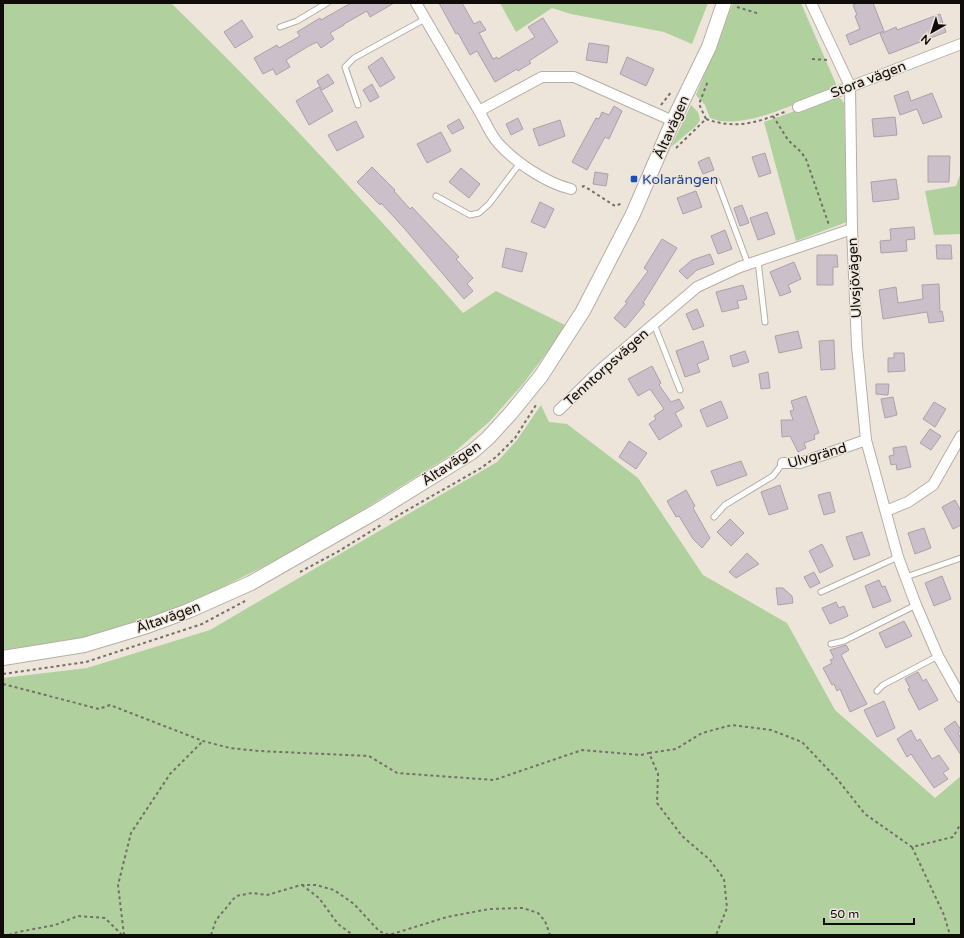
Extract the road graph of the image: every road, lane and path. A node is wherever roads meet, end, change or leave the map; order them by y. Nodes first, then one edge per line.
1 (327, 3) edge
2 (416, 3) edge
3 (811, 3) edge
4 (730, 5) edge
5 (760, 14) dead end
6 (425, 19) junction
7 (280, 27) dead end
8 (961, 44) edge
9 (850, 86) junction
10 (675, 88) dead end
11 (699, 104) dead end
12 (358, 105) dead end
13 (798, 106) joint
14 (479, 111) junction
15 (655, 112) junction
16 (773, 116) junction
17 (706, 119) junction
18 (673, 121) junction
19 (673, 151) dead end
20 (520, 163) junction
21 (717, 181) dead end
22 (571, 189) joint
23 (436, 196) dead end
24 (627, 198) dead end
25 (852, 229) junction
26 (834, 235) junction
27 (758, 261) junction
28 (748, 264) junction
29 (765, 322) dead end
30 (654, 324) junction
31 (680, 390) dead end
32 (539, 400) dead end
33 (559, 410) dead end
34 (961, 436) edge
35 (866, 440) junction
36 (783, 463) joint
37 (886, 511) junction
38 (714, 517) dead end
39 (390, 520) dead end
40 (384, 524) dead end
41 (898, 557) junction
42 (961, 558) edge
43 (298, 573) dead end
44 (906, 577) junction
45 (821, 592) dead end
46 (250, 598) dead end
47 (916, 605) junction
48 (831, 644) dead end
49 (938, 656) junction
50 (3, 658) edge
51 (3, 674) edge
52 (3, 684) edge
53 (877, 691) dead end
54 (961, 697) edge
55 (203, 741) junction
56 (649, 754) junction
57 (961, 823) edge
58 (912, 848) junction
59 (302, 885) junction
60 (385, 933) junction
61 (9, 935) edge
62 (123, 935) edge
63 (211, 935) edge
64 (353, 935) edge
65 (382, 935) edge
66 (550, 935) edge
67 (716, 935) edge
68 (950, 935) edge

1 - 7 lane
2 - 6 street
3 - 9 street, Ulvsjövägen
4 - 5 path
4 - 18 main road, Ältavägen
6 - 12 lane
6 - 14 street
8 - 9 street, Stora vägen
9 - 13 street, Stora vägen
9 - 25 street, Ulvsjövägen
10 - 15 path
11 - 17 path
13 - 16 path
14 - 15 street
14 - 20 street
15 - 18 street
16 - 17 path
16 - 26 path
17 - 19 path
18 - 50 main road, Ältavägen
20 - 22 street
20 - 23 lane
21 - 28 lane
22 - 24 path
25 - 26 street, Tenntorpsvägen
25 - 35 street, Ulvsjövägen
26 - 27 street, Tenntorpsvägen
27 - 28 street, Tenntorpsvägen
27 - 29 lane
28 - 30 street, Tenntorpsvägen
30 - 31 lane, Tenntorpsvägen
30 - 33 street, Tenntorpsvägen
32 - 39 path
34 - 37 street
35 - 36 street, Ulvgränd
35 - 37 street, Ulvsjövägen
36 - 38 lane, Ulvgränd
37 - 41 street, Ulvsjövägen
40 - 43 path
41 - 44 street, Ulvsjövägen
41 - 45 lane
42 - 44 lane
44 - 47 street, Ulvsjövägen
46 - 51 path
47 - 48 lane
47 - 49 street, Ulvsjövägen
49 - 53 lane
49 - 54 street, Ulvsjövägen
52 - 55 path
55 - 56 path
55 - 62 path
56 - 58 path
56 - 67 path
57 - 58 path
58 - 68 path
59 - 60 path
59 - 63 path
59 - 64 path
60 - 65 path
60 - 66 path
61 - 62 path

